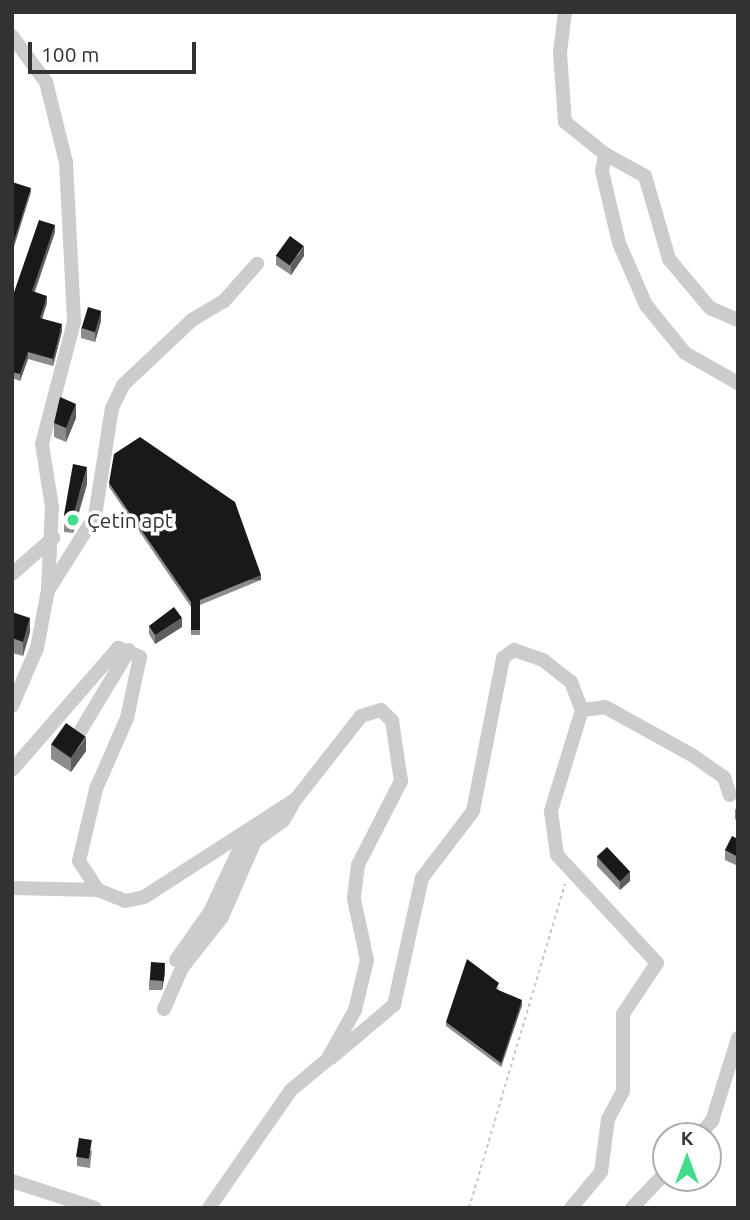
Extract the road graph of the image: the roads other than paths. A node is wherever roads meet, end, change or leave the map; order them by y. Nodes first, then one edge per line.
1 (565, 12) edge
2 (12, 36) edge
3 (604, 154) junction
4 (257, 264) dead end
5 (738, 320) edge
6 (738, 383) edge
7 (53, 538) junction
8 (12, 574) edge
9 (48, 590) junction
10 (130, 650) junction
11 (12, 705) edge
12 (582, 709) junction
13 (78, 735) edge
14 (12, 770) edge
15 (730, 795) dead end
16 (296, 799) junction
17 (247, 834) junction
18 (12, 888) edge
19 (98, 890) junction
20 (176, 960) dead end
21 (164, 1009) dead end
22 (738, 1038) edge
23 (327, 1060) junction
24 (711, 1122) edge
25 (12, 1181) edge
26 (652, 1187) edge
27 (208, 1207) edge
28 (95, 1208) edge
29 (570, 1208) edge
30 (632, 1208) edge

1 - 3 street
2 - 7 street
3 - 5 street
3 - 6 street
4 - 9 street
7 - 8 street
7 - 9 street
9 - 11 street
10 - 13 street
10 - 14 street
10 - 19 street
12 - 15 street
12 - 23 street
12 - 29 street
16 - 17 street
16 - 21 street
16 - 23 street
17 - 19 street
17 - 20 street
18 - 19 street
22 - 24 street
23 - 27 street
25 - 28 street
26 - 30 street

